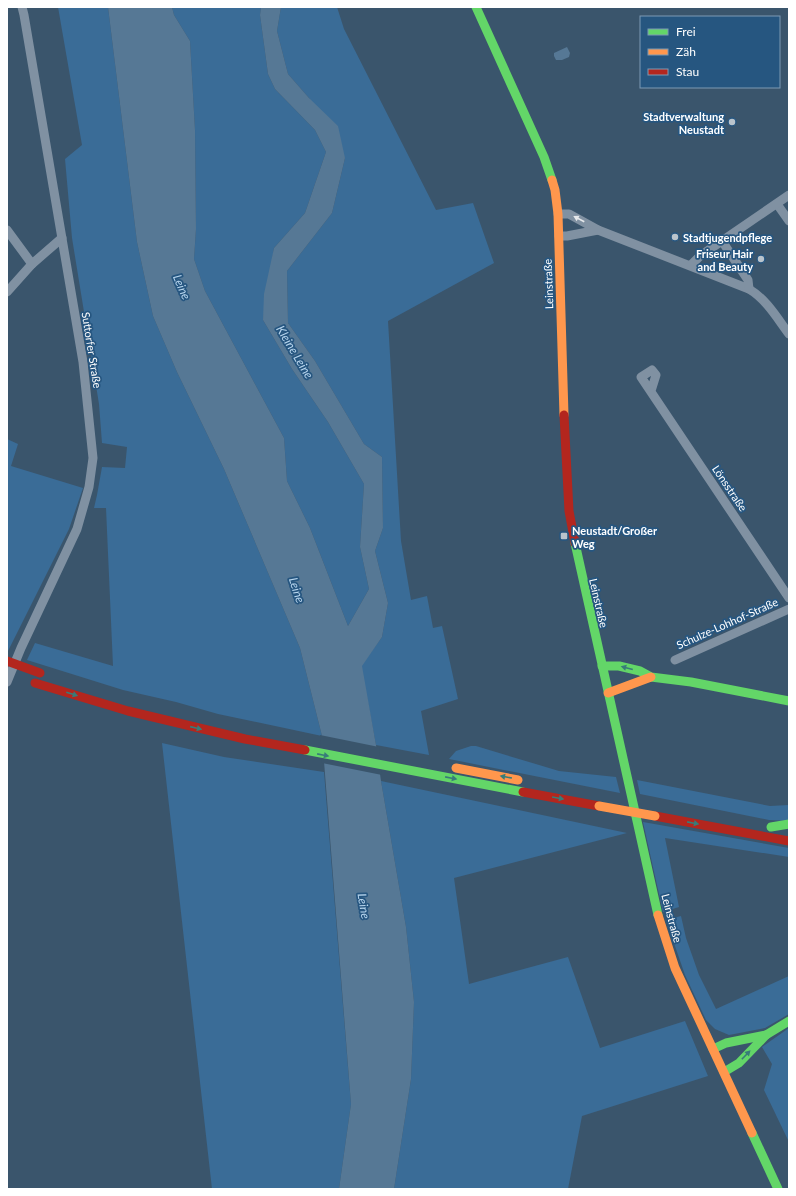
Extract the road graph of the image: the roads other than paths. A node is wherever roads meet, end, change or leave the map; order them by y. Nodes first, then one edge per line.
1 (22, 7) edge
2 (476, 7) edge
3 (789, 195) edge
4 (777, 204) junction
5 (558, 214) junction
6 (789, 221) edge
7 (7, 230) edge
8 (598, 230) junction
9 (558, 236) junction
10 (62, 238) junction
11 (722, 241) junction
12 (32, 264) junction
13 (690, 266) junction
14 (750, 290) junction
15 (7, 292) edge
16 (789, 334) edge
17 (651, 391) dead end
18 (789, 598) edge
19 (789, 609) edge
20 (675, 660) dead end
21 (7, 662) edge
22 (602, 666) junction
23 (7, 673) edge
24 (44, 674) dead end
25 (651, 677) junction
26 (7, 682) edge
27 (608, 692) junction
28 (789, 701) edge
29 (294, 739) dead end
30 (368, 753) dead end
31 (450, 767) dead end
32 (531, 782) dead end
33 (624, 799) dead end
34 (639, 802) dead end
35 (789, 824) edge
36 (789, 830) edge
37 (789, 841) edge
38 (789, 1021) edge
39 (766, 1035) junction
40 (713, 1049) junction
41 (724, 1072) junction
42 (778, 1189) edge

1 - 10 street, Suttorfer Straße
2 - 5 main road, Leinstraße
3 - 4 street
4 - 6 street
4 - 11 street
8 -> 5 street
5 - 9 main road, Leinstraße
7 - 12 street
8 - 9 street
8 - 13 street
9 - 22 main road, Leinstraße
10 - 12 street
10 - 26 street, Suttorfer Straße
11 - 13 street
11 - 14 street
12 - 15 street
13 - 14 street
14 - 16 street
17 - 18 street, Lönsstraße
19 - 20 street, Schulze-Lohhof-Straße
21 - 24 main road, bridge
25 -> 22 main road
22 - 27 main road, Leinstraße
23 -> 37 main road, bridge
25 - 27 main road
25 - 28 main road
27 - 40 main road, Leinstraße
29 - 30 main road
32 -> 31 main road
33 - 34 main road
35 - 36 main road
38 - 39 main road
39 - 40 main road
41 -> 39 main road
40 - 41 main road, Leinstraße
41 - 42 main road, Leinstraße

